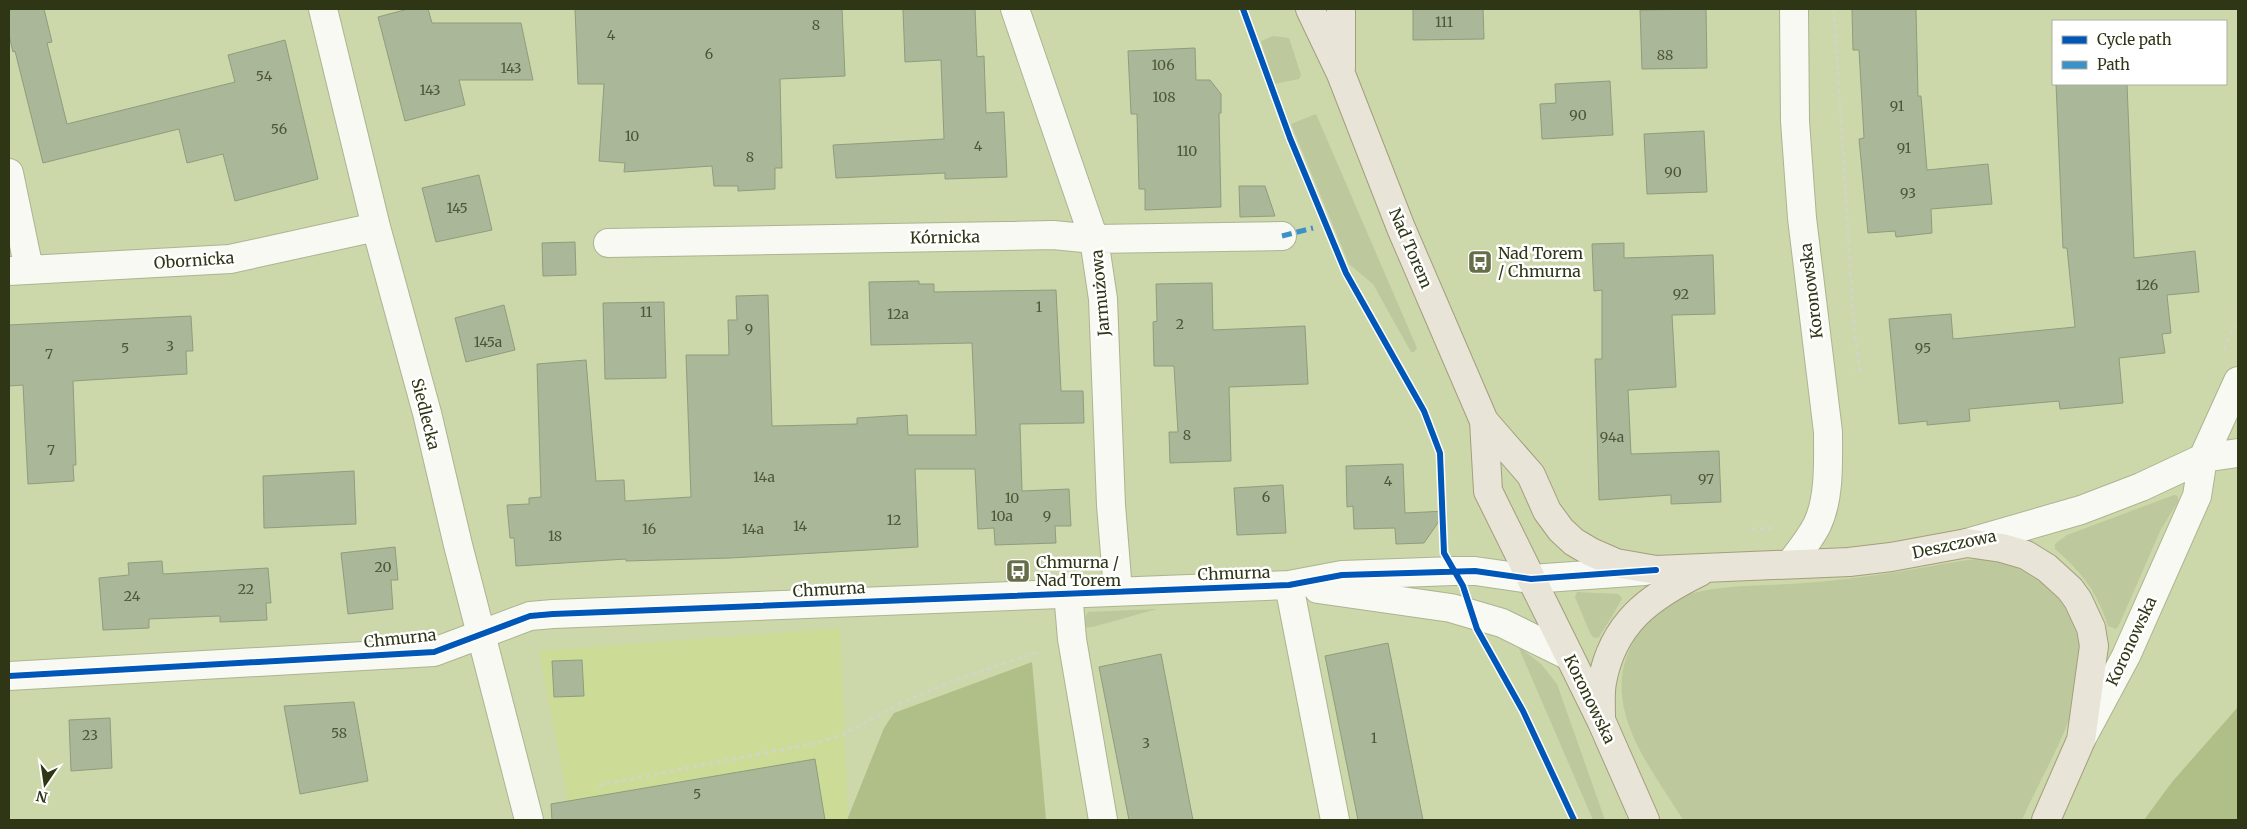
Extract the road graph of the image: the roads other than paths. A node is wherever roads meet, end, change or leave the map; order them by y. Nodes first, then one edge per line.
1 (323, 9) edge
2 (1015, 9) edge
3 (1310, 9) edge
4 (1341, 9) edge
5 (1794, 9) edge
6 (1341, 74) junction
7 (9, 173) edge
8 (376, 227) junction
9 (1282, 236) dead end
10 (1094, 239) junction
11 (608, 243) dead end
12 (19, 270) edge
13 (2238, 381) edge
14 (1484, 421) junction
15 (2238, 453) edge
16 (2203, 458) junction
17 (1967, 543) junction
18 (1790, 564) junction
19 (1708, 568) junction
20 (1656, 570) junction
21 (1531, 579) junction
22 (1289, 585) junction
23 (1118, 591) junction
24 (1068, 592) junction
25 (482, 633) junction
26 (1569, 656) junction
27 (9, 676) edge
28 (1601, 720) junction
29 (2081, 740) junction
30 (529, 820) edge
31 (1103, 820) edge
32 (1335, 820) edge
33 (1645, 820) edge
34 (2046, 820) edge

1 - 8 street, Siedlecka
2 - 10 street, Jarmużowa
3 - 6 main road, Nad Torem
4 - 6 main road, Nad Torem
5 - 18 street, Koronowska
6 - 14 main road, Nad Torem
7 - 12 street
8 - 12 street, Obornicka
8 - 25 street, Siedlecka
9 - 10 street, Kórnicka
10 - 11 street, Kórnicka
10 - 23 street, Jarmużowa
13 - 16 street, Koronowska
14 - 20 main road, Nad Torem
14 - 21 main road, Nad Torem
15 - 16 street, Deszczowa
16 - 17 street, Deszczowa
16 - 29 street, Koronowska
17 - 18 main road, Deszczowa
17 - 29 main road
18 - 19 main road, Deszczowa
19 - 20 main road, Deszczowa
19 - 28 main road
20 - 21 street, Chmurna
21 - 22 street, Chmurna
21 - 26 main road, Koronowska
22 - 23 street, Chmurna
22 - 26 street, Chmurna
22 - 32 street
23 - 24 street, Chmurna
24 - 25 street, Chmurna
24 - 31 street
25 - 27 street, Chmurna
25 - 30 street, Siedlecka
26 - 28 main road, Koronowska
28 - 33 main road, Koronowska
29 - 34 main road, Koronowska

